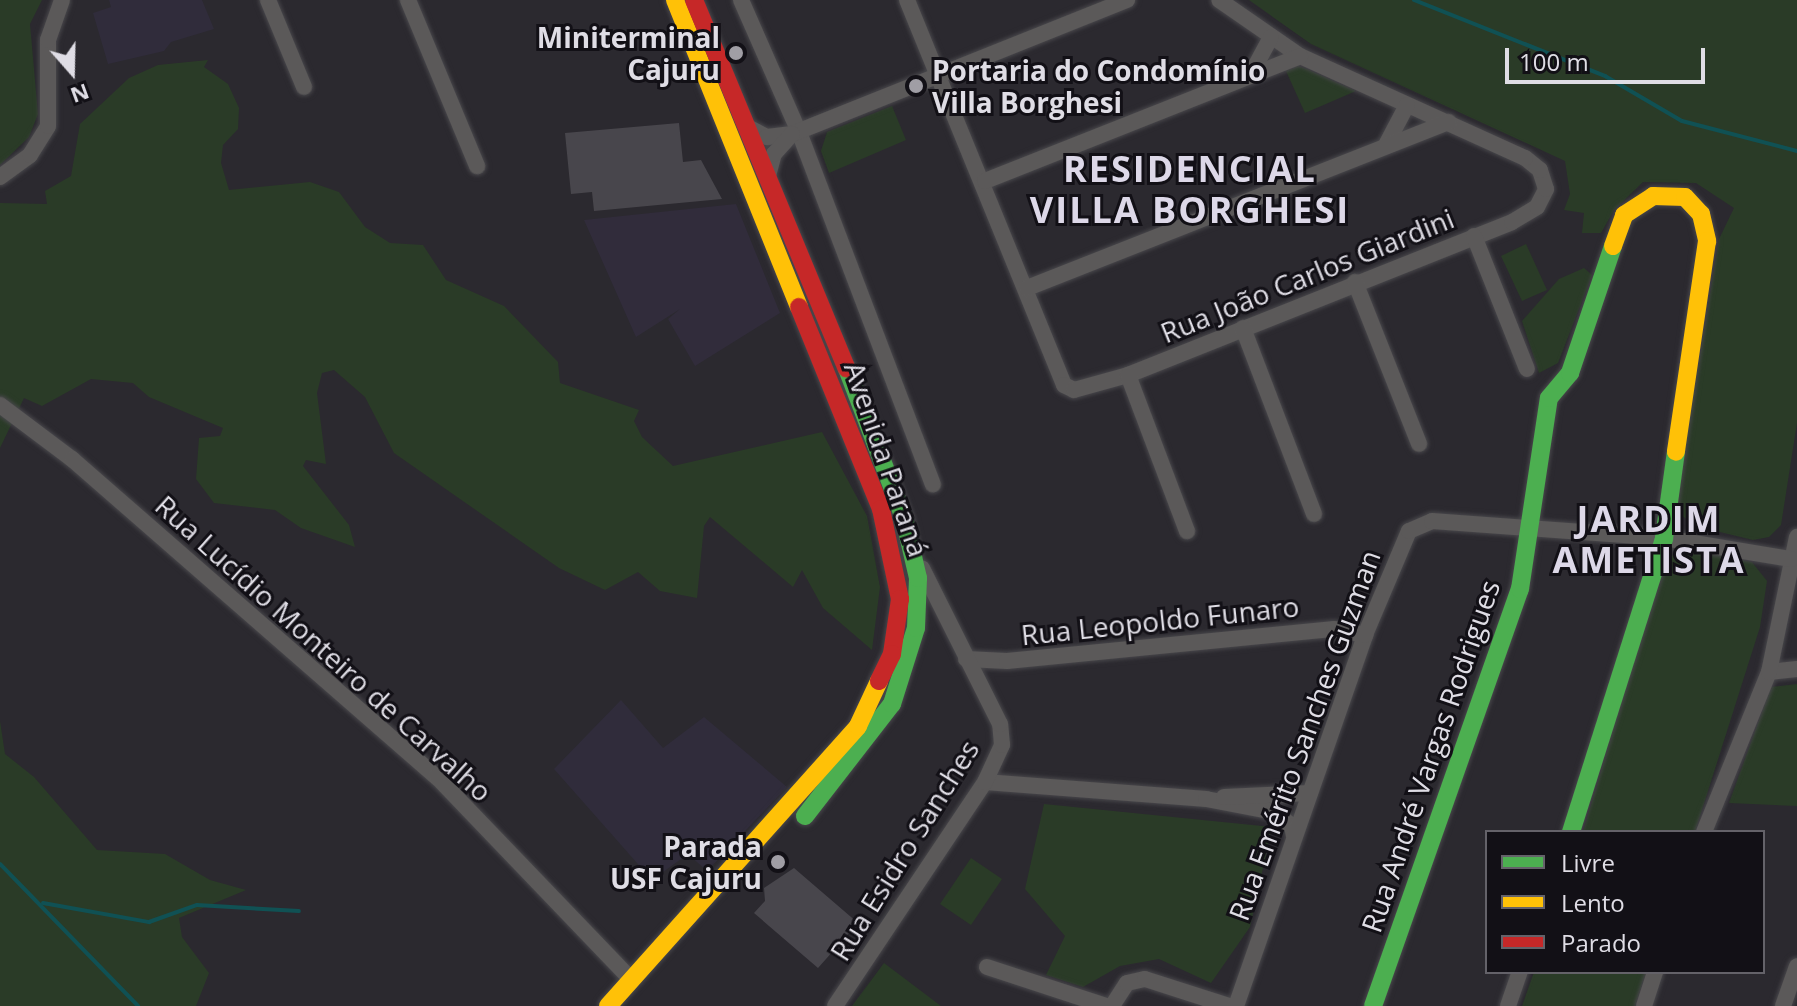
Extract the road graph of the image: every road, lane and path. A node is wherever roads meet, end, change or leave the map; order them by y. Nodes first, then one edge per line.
1 (62, 0) edge
2 (268, 0) edge
3 (408, 0) edge
4 (675, 0) edge
5 (694, 0) edge
6 (741, 0) edge
7 (907, 0) edge
8 (1127, 0) edge
9 (1219, 0) edge
10 (1271, 37) junction
11 (1300, 56) junction
12 (938, 75) junction
13 (1249, 77) junction
14 (304, 87) dead end
15 (1407, 105) junction
16 (1449, 122) junction
17 (746, 126) junction
18 (796, 133) junction
19 (1382, 148) junction
20 (477, 166) dead end
21 (0, 177) edge
22 (768, 178) junction
23 (985, 181) junction
24 (1474, 236) junction
25 (1355, 282) junction
26 (1027, 288) junction
27 (1243, 328) junction
28 (1527, 369) dead end
29 (1128, 375) junction
30 (0, 405) edge
31 (1419, 444) dead end
32 (933, 484) dead end
33 (1314, 514) dead end
34 (1187, 531) dead end
35 (1527, 531) junction
36 (1797, 537) edge
37 (1664, 538) junction
38 (913, 547) junction
39 (1791, 559) junction
40 (1365, 635) junction
41 (966, 659) junction
42 (1007, 661) junction
43 (1797, 669) edge
44 (1769, 672) junction
45 (985, 694) junction
46 (985, 782) junction
47 (1310, 793) junction
48 (1206, 799) junction
49 (1572, 830) edge
50 (1705, 830) edge
51 (1294, 836) junction
52 (1797, 966) edge
53 (987, 967) dead end
54 (1519, 974) edge
55 (1654, 974) edge
56 (632, 980) junction
57 (608, 1006) edge
58 (630, 1006) edge
59 (835, 1006) edge
60 (1106, 1006) edge
61 (1112, 1006) edge
62 (1229, 1006) edge
63 (1236, 1006) edge
64 (1373, 1006) edge
65 (1508, 1006) edge
66 (1644, 1006) edge
67 (1783, 1006) edge

1 - 21 street
2 - 14 street
3 - 20 street
4 - 56 main road, Avenida Paraná
5 - 17 main road, Avenida Paraná
6 - 18 street
7 - 12 street
8 - 12 street
9 - 10 street
10 - 11 street
10 - 13 street
11 - 13 street
11 - 15 street
12 - 18 street
12 - 23 street
13 - 23 street
15 - 16 street
15 - 19 street
16 - 19 street
16 - 24 street, Rua João Carlos Giardini
17 - 18 street
17 - 22 main road, Avenida Paraná
18 - 22 street
18 - 32 street
19 - 26 street
22 - 38 main road, Avenida Paraná
23 - 26 street
24 - 25 street, Rua João Carlos Giardini
24 - 28 street
25 - 27 street, Rua João Carlos Giardini
25 - 31 street
26 - 29 street, Rua João Carlos Giardini
27 - 29 street, Rua João Carlos Giardini
27 - 33 street
29 - 34 street
30 - 56 street, Rua Lucídio Monteiro de Carvalho
35 - 37 street, Rua Emérito Sanches Guzman
35 - 37 main road, Rua André Vargas Rodrigues
35 - 40 street, Rua Emérito Sanches Guzman
35 - 64 main road, Rua André Vargas Rodrigues
36 - 39 street
37 - 39 street, Rua Emérito Sanches Guzman
37 - 49 main road
38 - 41 street, Rua Esidro Sanches
38 - 58 main road, Avenida Paraná
39 - 44 street
40 - 42 street, Rua Leopoldo Funaro
40 - 47 street, Rua Emérito Sanches Guzman
41 - 42 street, Rua Leopoldo Funaro
41 - 45 street, Rua Esidro Sanches
42 - 45 street, Rua Leopoldo Funaro
43 - 44 street
44 - 50 street
45 - 46 street, Rua Esidro Sanches
46 - 48 street
46 - 59 street, Rua Esidro Sanches
47 - 48 street
47 - 51 street, Rua Emérito Sanches Guzman
48 - 51 street
51 - 63 street, Rua Emérito Sanches Guzman
52 - 67 street
53 - 60 street
54 - 65 street
55 - 66 street
56 - 57 main road, Avenida Paraná
61 - 62 street

